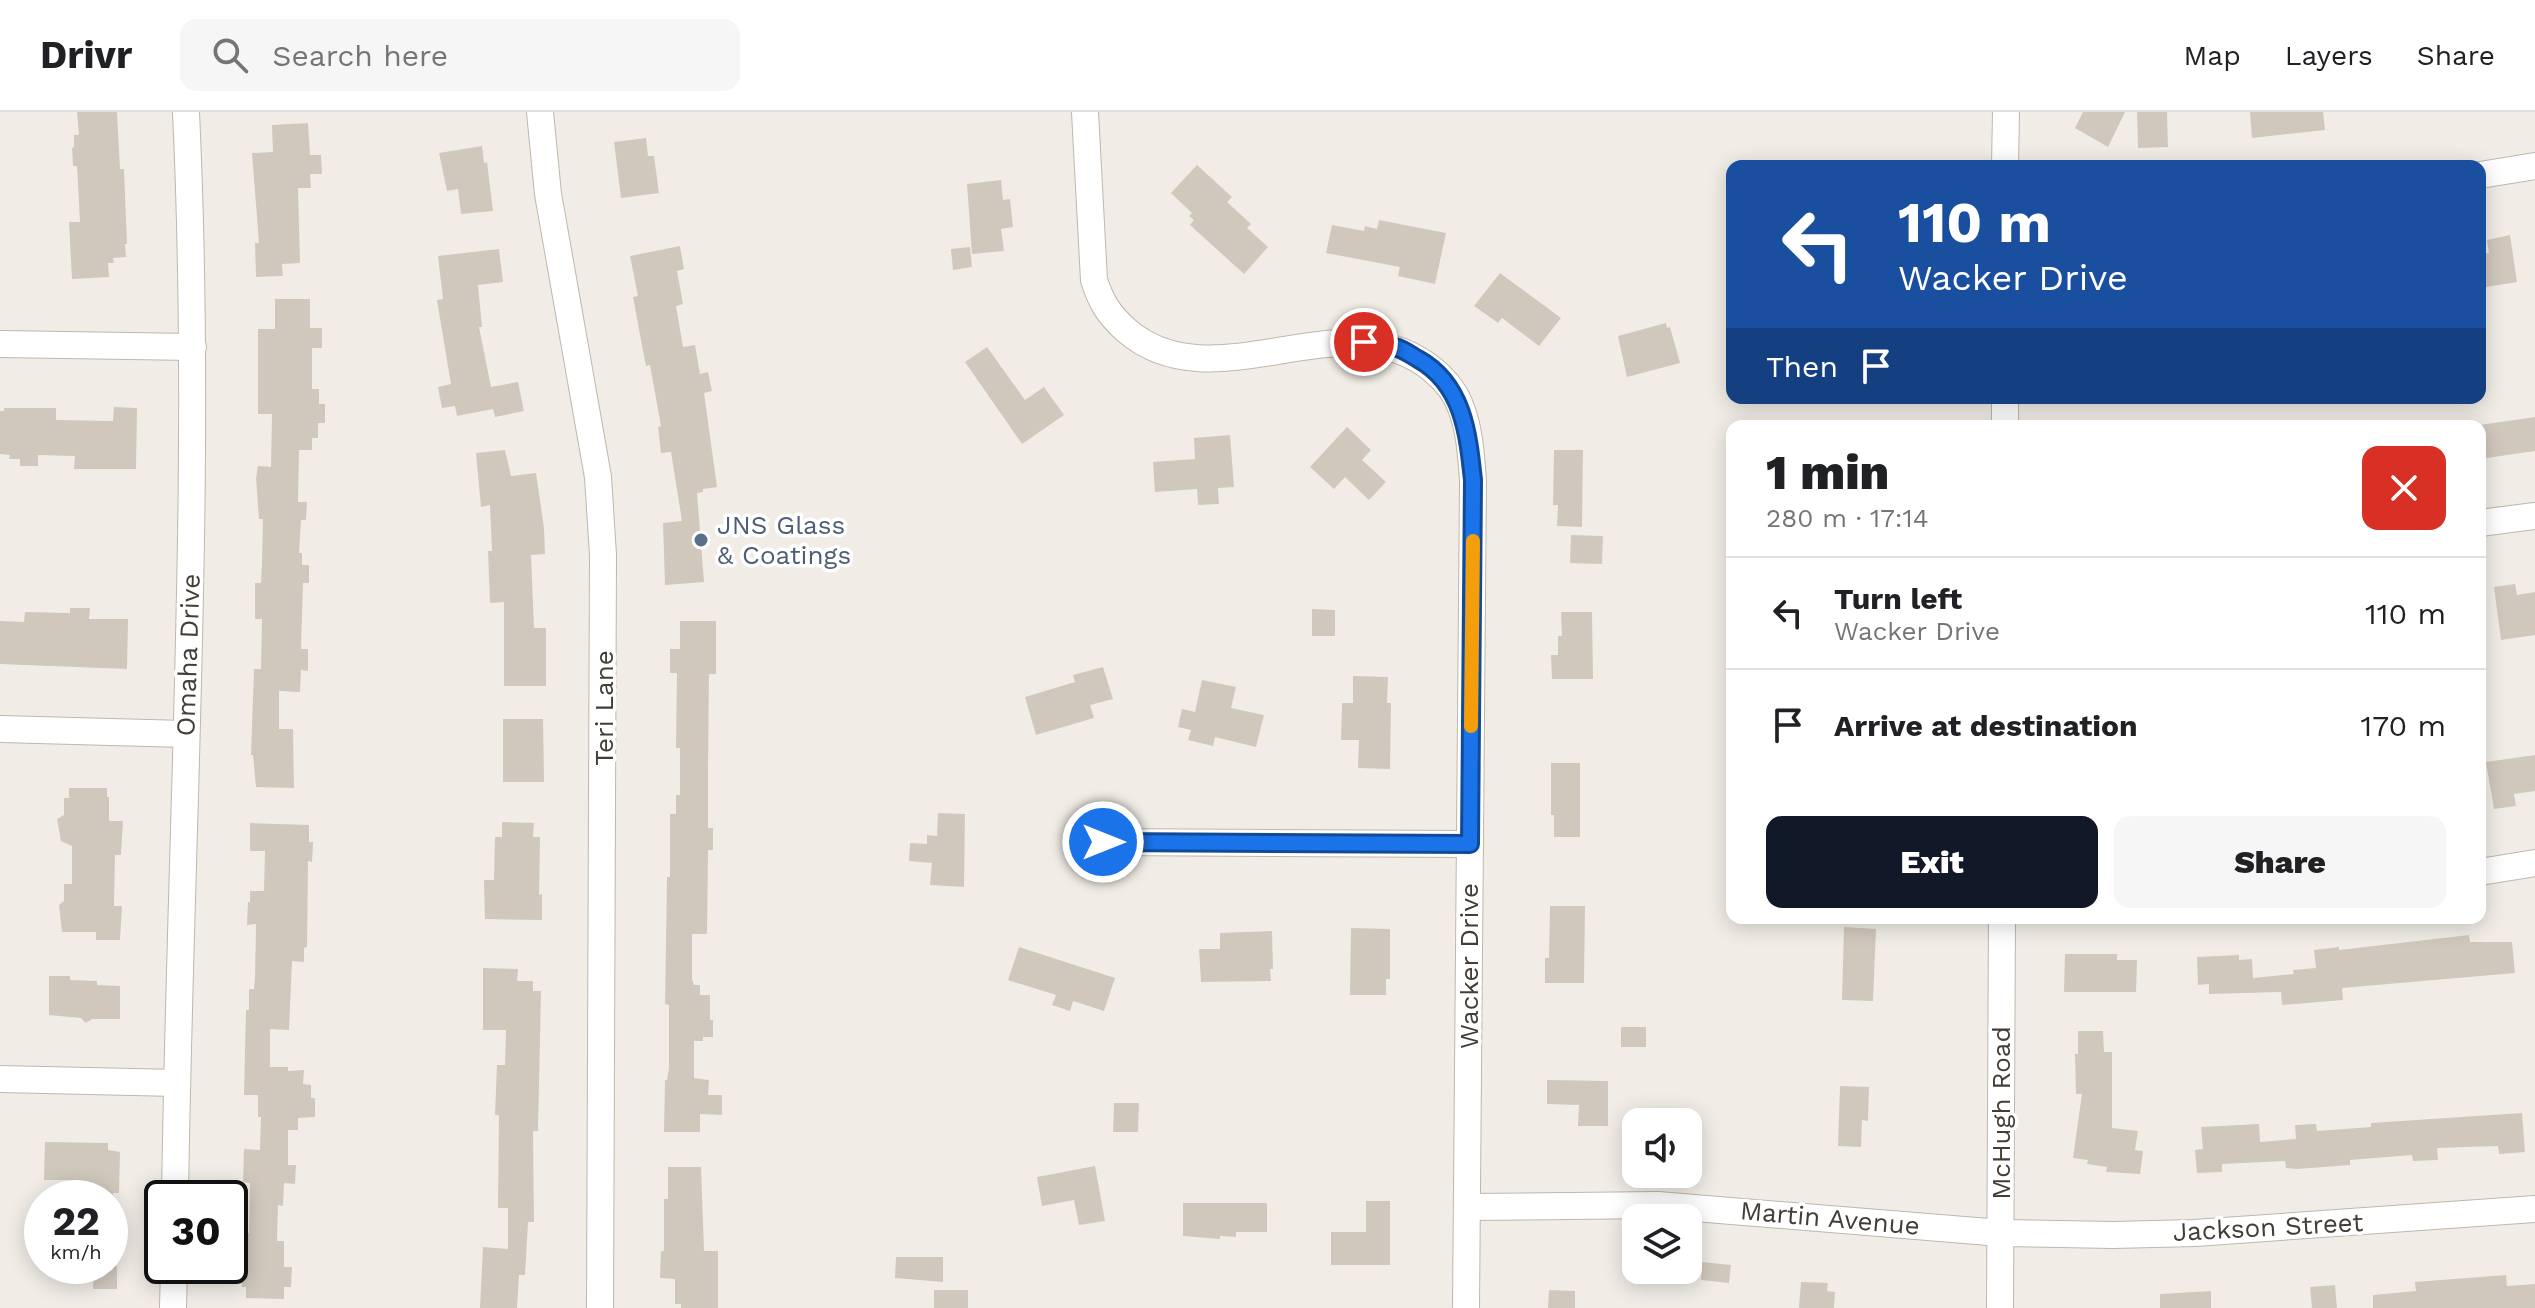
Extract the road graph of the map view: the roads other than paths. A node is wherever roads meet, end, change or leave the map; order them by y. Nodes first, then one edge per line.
1 (186, 112) edge
2 (540, 112) edge
3 (1085, 112) edge
4 (2006, 112) edge
5 (2005, 160) edge
6 (2535, 166) edge
7 (2486, 174) edge
8 (0, 344) edge
9 (193, 347) junction
10 (2535, 516) edge
11 (2486, 522) edge
12 (0, 729) edge
13 (185, 734) junction
14 (1103, 842) dead end
15 (1470, 844) junction
16 (2535, 863) edge
17 (2486, 871) edge
18 (2002, 924) edge
19 (0, 1079) edge
20 (177, 1083) junction
21 (175, 1180) edge
22 (1468, 1207) junction
23 (2535, 1209) edge
24 (2001, 1233) junction
25 (174, 1284) edge
26 (173, 1308) edge
27 (600, 1308) edge
28 (1466, 1308) edge
29 (2000, 1308) edge

1 - 9 street, Omaha Drive
2 - 27 street, Teri Lane
3 - 15 street, Wacker Drive
4 - 5 street
6 - 7 street
8 - 9 street
9 - 13 street, Omaha Drive
10 - 11 street
12 - 13 street
13 - 20 street, Omaha Drive
14 - 15 street
15 - 22 street, Wacker Drive
16 - 17 street
18 - 24 street, McHugh Road
19 - 20 street
20 - 21 street, Omaha Drive
22 - 24 street, Martin Avenue
22 - 28 street, Wacker Drive
23 - 24 street, Jackson Street
24 - 29 street, McHugh Road
25 - 26 street

